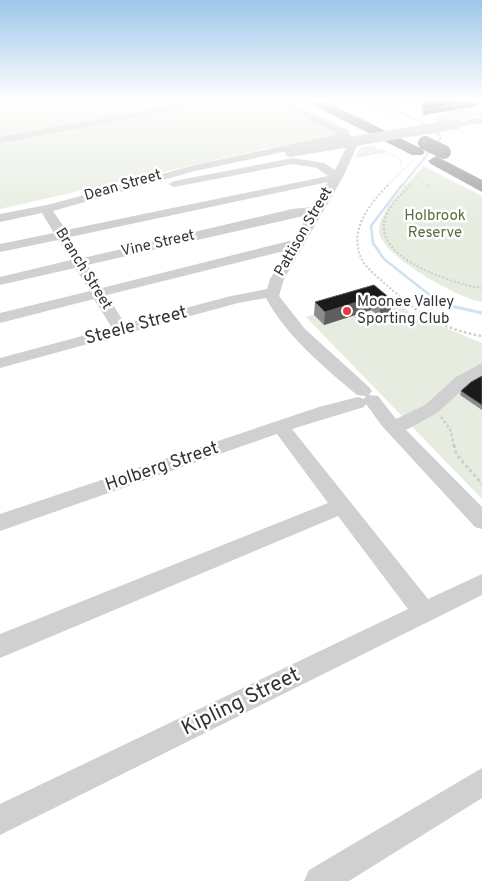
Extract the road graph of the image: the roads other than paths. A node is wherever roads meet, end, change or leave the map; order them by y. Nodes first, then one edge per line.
1 (335, 140) edge
2 (349, 140) edge
3 (403, 140) edge
4 (407, 140) edge
5 (421, 148) junction
6 (289, 149) junction
7 (349, 149) junction
8 (440, 157) junction
9 (320, 165) junction
10 (482, 172) edge
11 (336, 176) junction
12 (482, 186) edge
13 (123, 190) junction
14 (46, 209) junction
15 (317, 210) junction
16 (0, 218) edge
17 (62, 234) junction
18 (298, 243) junction
19 (0, 248) edge
20 (79, 262) junction
21 (0, 280) edge
22 (272, 292) junction
23 (98, 294) junction
24 (0, 318) edge
25 (121, 330) junction
26 (0, 363) edge
27 (482, 368) edge
28 (340, 373) joint
29 (360, 398) junction
30 (391, 425) junction
31 (280, 426) junction
32 (342, 506) junction
33 (482, 521) edge
34 (0, 523) edge
35 (482, 584) edge
36 (424, 612) junction
37 (0, 646) edge
38 (482, 782) edge
39 (0, 820) edge
40 (320, 881) edge

1 - 7 street
2 - 6 street, bridge
3 - 5 highway
4 - 5 highway
5 - 8 highway
6 - 7 street, Dean Street
6 - 7 street, Dean Street
6 - 13 street, Dean Street
6 - 14 street, Dean Street
7 - 9 street, Dean Street
7 - 11 street, Pattison Street
8 - 10 highway
8 - 12 highway
9 - 11 street, Dean Street
9 - 13 street, Dean Street
11 - 15 street, Pattison Street
11 - 17 street
13 - 14 street, Dean Street
14 - 16 street, Dean Street
14 - 17 street, Branch Street
15 - 18 street, Pattison Street
15 - 20 street, Vine Street
17 - 19 street
17 - 20 street, Branch Street
18 - 22 street, Pattison Street
18 - 23 street
20 - 21 street, Vine Street
20 - 23 street, Branch Street
22 - 25 street, Steele Street
22 - 28 street, Pattison Street
23 - 24 street
23 - 25 street, Branch Street
25 - 26 street, Steele Street
27 - 30 street
28 - 29 street, Pattison Street
29 - 30 street, Pattison Street
29 - 31 street, Holberg Street
30 - 33 street, Pattison Street
31 - 32 street
31 - 34 street, Holberg Street
32 - 36 street
32 - 37 street
35 - 36 street, Kipling Street
36 - 39 street, Kipling Street
38 - 40 street

